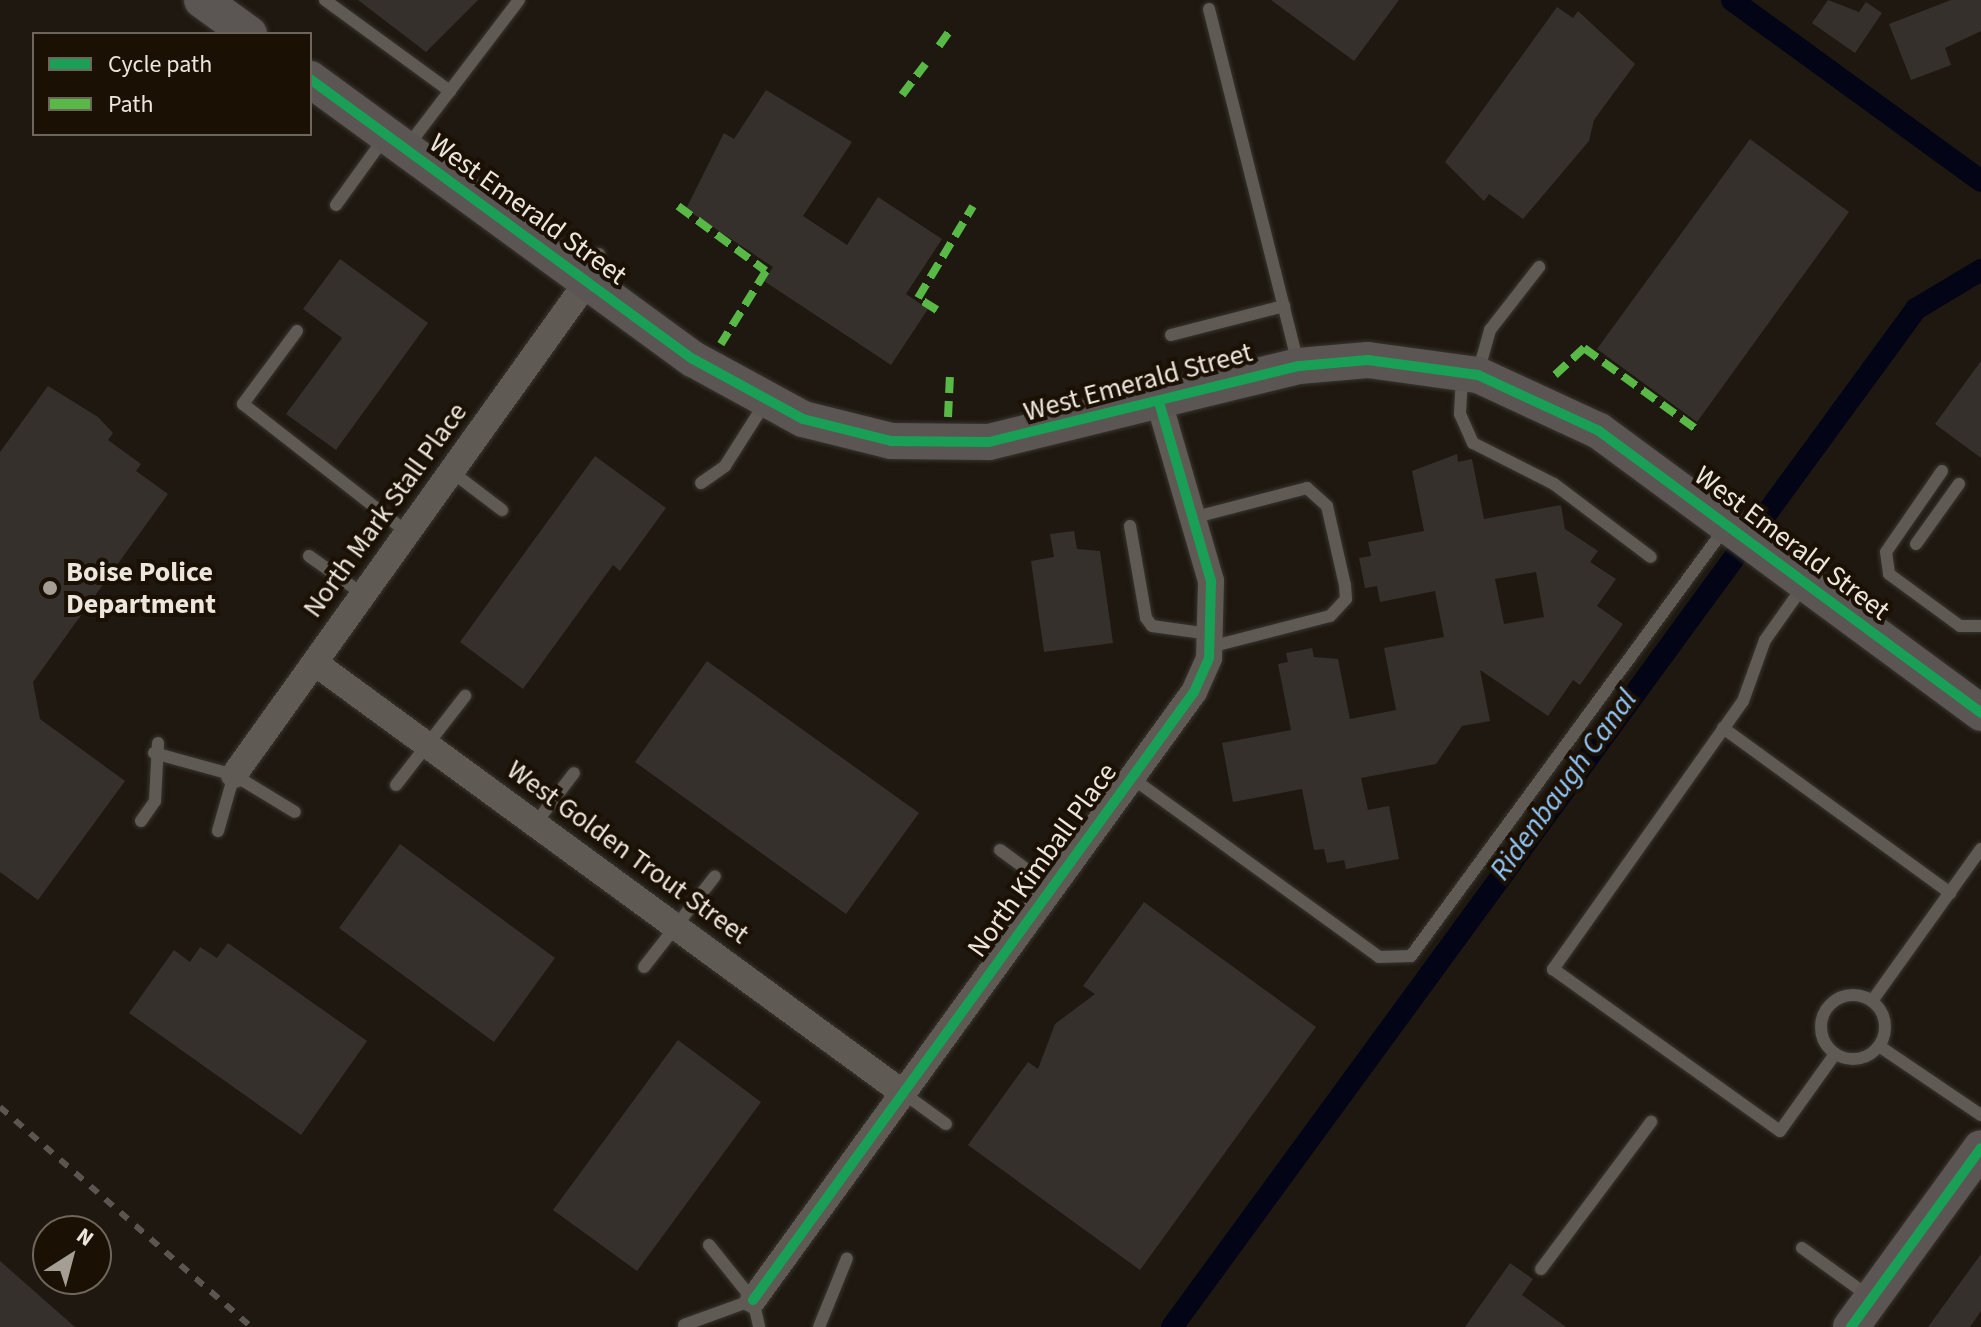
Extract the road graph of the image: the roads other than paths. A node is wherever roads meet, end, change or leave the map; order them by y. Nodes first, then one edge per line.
1 (325, 0) edge
2 (519, 0) edge
3 (1209, 9) dead end
4 (312, 80) edge
5 (450, 91) junction
6 (396, 142) junction
7 (336, 205) dead end
8 (1539, 267) dead end
9 (593, 268) junction
10 (1284, 306) junction
11 (297, 331) dead end
12 (1171, 335) dead end
13 (1299, 366) junction
14 (1470, 374) junction
15 (1159, 402) junction
16 (766, 403) junction
17 (1942, 471) dead end
18 (452, 472) junction
19 (701, 483) dead end
20 (1959, 484) dead end
21 (502, 510) dead end
22 (1192, 518) junction
23 (1130, 526) dead end
24 (408, 533) junction
25 (1740, 533) junction
26 (1916, 544) dead end
27 (309, 556) dead end
28 (1651, 557) dead end
29 (1806, 582) junction
30 (364, 595) junction
31 (1981, 626) edge
32 (1210, 640) junction
33 (315, 663) junction
34 (465, 696) dead end
35 (1981, 713) edge
36 (1723, 728) junction
37 (427, 745) junction
38 (574, 773) dead end
39 (234, 775) junction
40 (1132, 778) junction
41 (396, 785) dead end
42 (295, 812) dead end
43 (141, 821) dead end
44 (535, 824) junction
45 (218, 831) dead end
46 (1981, 849) edge
47 (1000, 850) dead end
48 (715, 876) dead end
49 (1052, 888) junction
50 (1950, 893) junction
51 (676, 927) junction
52 (644, 967) dead end
53 (1872, 1001) junction
54 (1879, 1046) junction
55 (1835, 1054) junction
56 (903, 1093) junction
57 (1981, 1115) edge
58 (1651, 1122) dead end
59 (946, 1124) dead end
60 (1981, 1148) edge
61 (709, 1245) dead end
62 (1802, 1248) dead end
63 (847, 1258) dead end
64 (1541, 1269) dead end
65 (753, 1300) junction
66 (1862, 1313) edge
67 (684, 1325) dead end
68 (759, 1327) edge
69 (819, 1327) edge

1 - 5 lane
2 - 5 lane
3 - 10 lane
4 - 6 main road, West Emerald Street
5 - 6 lane
6 - 7 lane
6 - 9 main road, West Emerald Street
8 - 14 lane
9 - 16 main road, West Emerald Street
9 - 18 street, North Mark Stall Place
10 - 12 lane
10 - 13 lane
11 - 24 lane
13 - 14 main road, West Emerald Street
13 - 15 main road, West Emerald Street
14 - 25 main road, West Emerald Street
14 - 28 lane
15 - 16 main road, West Emerald Street
15 - 22 street, North Kimball Place
16 - 19 lane
17 - 31 lane
18 - 21 lane
18 - 24 street, North Mark Stall Place
20 - 26 lane
22 - 32 street, North Kimball Place
22 - 32 lane
23 - 32 lane
24 - 30 street, North Mark Stall Place
25 - 29 main road, West Emerald Street
25 - 40 lane
27 - 30 lane
29 - 35 main road, West Emerald Street
29 - 36 lane
30 - 33 street, North Mark Stall Place
32 - 40 street, North Kimball Place
33 - 37 street, West Golden Trout Street
33 - 39 street, North Mark Stall Place
34 - 37 lane
36 - 50 lane
36 - 55 lane
37 - 41 lane
37 - 44 street, West Golden Trout Street
38 - 44 lane
39 - 42 lane
39 - 43 lane
39 - 45 lane
40 - 49 street, North Kimball Place
44 - 51 street, West Golden Trout Street
46 - 50 lane
47 - 49 lane
48 - 51 lane
49 - 56 street, North Kimball Place
50 - 53 lane
51 - 52 lane
51 - 56 street, West Golden Trout Street
53 - 54 lane
53 - 55 lane
54 - 55 lane
54 - 57 lane
56 - 59 lane
56 - 65 street, North Kimball Place
58 - 64 lane
60 - 66 main road
61 - 65 lane
62 - 66 lane
63 - 69 lane
65 - 67 lane
65 - 68 lane

